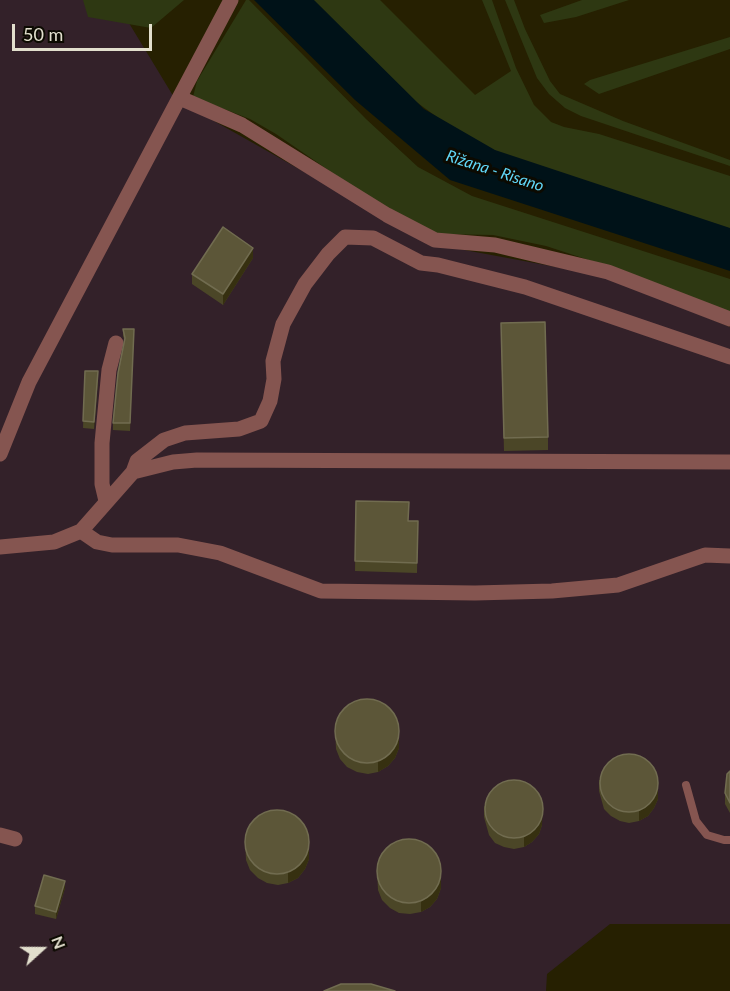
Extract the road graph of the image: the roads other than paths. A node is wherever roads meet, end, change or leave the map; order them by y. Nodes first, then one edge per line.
1 (231, 0) edge
2 (180, 98) junction
3 (730, 319) edge
4 (116, 344) dead end
5 (730, 357) edge
6 (0, 454) edge
7 (730, 462) edge
8 (133, 472) junction
9 (106, 501) junction
10 (81, 531) junction
11 (0, 547) edge
12 (730, 556) edge
13 (686, 786) dead end
14 (730, 840) edge

1 - 2 street
2 - 3 street
2 - 6 street
4 - 9 street
5 - 8 street
7 - 8 street
8 - 9 street
9 - 10 street
10 - 11 street
10 - 12 street
13 - 14 lane

